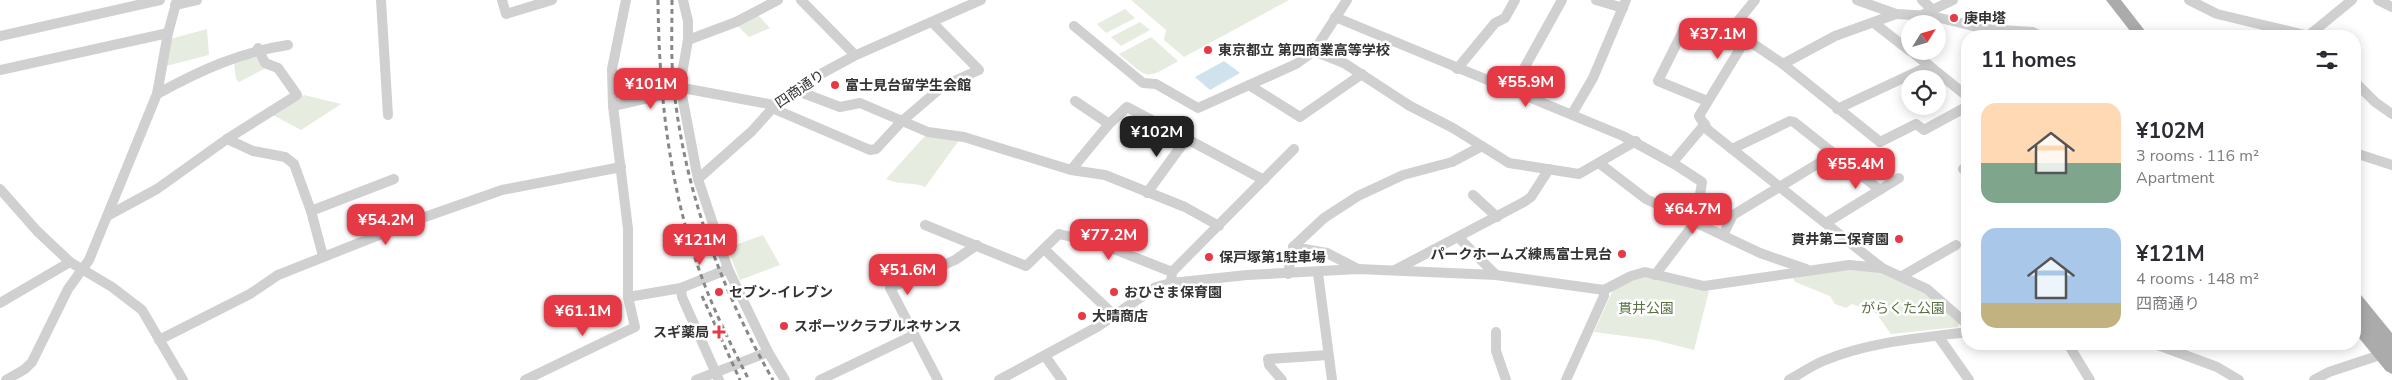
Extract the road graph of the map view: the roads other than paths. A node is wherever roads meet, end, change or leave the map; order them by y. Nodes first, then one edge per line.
1 (160, 0) edge
2 (197, 0) edge
3 (381, 0) edge
4 (502, 0) edge
5 (552, 0) edge
6 (626, 0) edge
7 (683, 0) edge
8 (778, 0) edge
9 (801, 0) edge
10 (981, 0) edge
11 (1347, 0) edge
12 (1515, 0) edge
13 (1562, 0) edge
14 (1596, 0) edge
15 (1755, 0) edge
16 (1857, 0) edge
17 (1922, 0) edge
18 (1953, 0) edge
19 (2102, 0) edge
20 (2113, 0) edge
21 (2189, 0) edge
22 (2352, 0) edge
23 (2378, 0) edge
24 (176, 3) edge
25 (765, 3) edge
26 (1624, 4) edge
27 (2392, 7) edge
28 (1933, 10) junction
29 (1896, 14) junction
30 (1923, 15) joint
31 (1335, 17) junction
32 (1946, 20) edge
33 (933, 23) junction
34 (1874, 23) junction
35 (1074, 26) dead end
36 (2001, 30) edge
37 (2126, 30) edge
38 (2137, 30) edge
39 (2283, 30) edge
40 (2315, 30) edge
41 (168, 33) junction
42 (0, 36) edge
43 (688, 40) junction
44 (1743, 42) junction
45 (1901, 44) edge
46 (288, 45) dead end
47 (258, 48) junction
48 (1314, 51) junction
49 (856, 55) junction
50 (1921, 60) edge
51 (1783, 64) junction
52 (1929, 66) junction
53 (1457, 69) junction
54 (0, 70) edge
55 (1362, 74) junction
56 (1250, 85) junction
57 (2361, 88) edge
58 (682, 90) junction
59 (794, 90) junction
60 (1512, 90) junction
61 (1961, 91) edge
62 (157, 94) junction
63 (1075, 101) dead end
64 (1708, 101) junction
65 (614, 106) junction
66 (773, 106) junction
67 (1837, 109) junction
68 (1961, 110) edge
69 (1572, 114) junction
70 (2392, 114) edge
71 (388, 115) dead end
72 (901, 122) junction
73 (1109, 124) junction
74 (1705, 124) junction
75 (1187, 138) junction
76 (227, 139) junction
77 (1636, 141) junction
78 (1482, 146) junction
79 (1294, 149) dead end
80 (1732, 149) junction
81 (1834, 154) junction
82 (2361, 155) edge
83 (1673, 162) junction
84 (1599, 164) junction
85 (2392, 165) edge
86 (621, 167) junction
87 (1549, 169) junction
88 (1071, 170) junction
89 (1899, 178) dead end
90 (394, 179) dead end
91 (698, 179) junction
92 (1264, 180) junction
93 (1780, 187) junction
94 (0, 189) edge
95 (1880, 190) junction
96 (1147, 193) junction
97 (1473, 195) dead end
98 (311, 211) junction
99 (109, 215) junction
100 (1498, 217) junction
101 (1696, 222) junction
102 (1826, 223) junction
103 (925, 225) dead end
104 (1219, 226) junction
105 (1723, 235) junction
106 (1459, 238) junction
107 (977, 244) junction
108 (1956, 245) dead end
109 (1293, 247) junction
110 (1044, 249) junction
111 (323, 256) junction
112 (70, 262) junction
113 (1882, 268) junction
114 (728, 269) junction
115 (1358, 269) junction
116 (83, 270) junction
117 (1808, 270) junction
118 (1394, 271) junction
119 (1172, 272) junction
120 (1318, 273) junction
121 (1288, 274) junction
122 (1496, 275) junction
123 (1655, 275) junction
124 (1902, 276) junction
125 (1171, 283) junction
126 (680, 288) junction
127 (1604, 290) junction
128 (628, 297) junction
129 (0, 303) edge
130 (2361, 309) edge
131 (1115, 316) junction
132 (1961, 319) edge
133 (2361, 325) edge
134 (1496, 332) dead end
135 (1961, 333) edge
136 (914, 335) junction
137 (1938, 336) junction
138 (159, 340) junction
139 (2072, 350) edge
140 (2172, 350) edge
141 (2188, 350) edge
142 (2390, 350) edge
143 (768, 352) junction
144 (1328, 355) junction
145 (1045, 356) junction
146 (2194, 358) junction
147 (718, 376) edge
148 (529, 378) edge
149 (6, 380) edge
150 (183, 380) edge
151 (696, 380) edge
152 (785, 380) edge
153 (820, 380) edge
154 (938, 380) edge
155 (999, 380) edge
156 (1062, 380) edge
157 (1282, 380) edge
158 (1332, 380) edge
159 (1506, 380) edge
160 (1566, 380) edge
161 (1788, 380) edge
162 (1968, 380) edge
163 (2090, 380) edge
164 (2239, 380) edge
165 (2314, 380) edge

1 - 42 street
2 - 24 street
3 - 71 street
4 - 5 street
6 - 65 street
7 - 43 street
8 - 25 street
9 - 49 street
10 - 33 street, 四商通り
11 - 31 street
12 - 53 street
13 - 60 street
14 - 26 street
15 - 44 street
16 - 29 street
17 - 28 street
18 - 28 street
19 - 37 main road
20 - 38 main road
21 - 39 street
22 - 40 street
23 - 27 street
24 - 41 street
25 - 43 street
26 - 69 street
28 - 30 street
29 - 30 street
29 - 34 street
31 - 48 street
31 - 53 street
32 - 36 street
33 - 49 street, 四商通り
33 - 72 street
34 - 45 street
34 - 51 street
35 - 56 street
41 - 54 street
41 - 62 street
43 - 58 street
44 - 51 street
44 - 64 street
44 - 64 street
46 - 47 street
47 - 62 street
47 - 76 street
48 - 55 street
48 - 56 street
49 - 59 street, 四商通り
50 - 52 street
51 - 67 street
52 - 61 street
52 - 67 street
53 - 60 street
55 - 56 street
55 - 78 street
57 - 70 street
58 - 65 street
58 - 66 street
58 - 91 street
59 - 66 street, 四商通り
59 - 72 street
60 - 69 street
62 - 99 street
63 - 73 street
64 - 74 street
65 - 86 street
66 - 72 street
66 - 91 street, 四商通り
67 - 68 street
69 - 77 street
72 - 88 street
73 - 75 street
73 - 88 street
74 - 80 street
74 - 83 street
75 - 92 street
75 - 96 street
76 - 98 street
76 - 99 street
77 - 83 street
77 - 84 street
78 - 87 street
78 - 109 street
79 - 92 street
80 - 81 street
80 - 93 street
81 - 93 street
81 - 95 street
82 - 85 street
83 - 101 street
84 - 87 street
84 - 101 street
86 - 111 street
86 - 128 street
87 - 100 street
88 - 96 street
89 - 95 street
90 - 98 street
91 - 114 street
92 - 104 street
93 - 102 street
93 - 105 street
94 - 112 street
95 - 102 street
96 - 104 street
97 - 100 street
98 - 111 street
99 - 116 street
100 - 106 street
101 - 105 street
101 - 123 street
102 - 113 street
103 - 107 street
104 - 119 street
105 - 117 street
106 - 118 street
106 - 122 street
107 - 110 street
107 - 136 street
108 - 124 street
109 - 115 street
109 - 121 street
110 - 119 street
110 - 131 street
111 - 138 street
112 - 116 street
112 - 129 street
113 - 117 street
113 - 124 street
114 - 126 street
114 - 143 street
115 - 118 street
115 - 120 street
116 - 138 street
116 - 149 street
117 - 123 street
118 - 122 street
119 - 125 street
120 - 121 street
120 - 144 street
121 - 125 street
122 - 127 street
123 - 127 street
124 - 132 street
125 - 131 street
126 - 128 street
126 - 147 street
127 - 160 street
128 - 148 street
130 - 142 main road
131 - 145 street
133 - 142 main road
134 - 159 street
135 - 137 street
136 - 153 street
136 - 154 street
137 - 161 street
137 - 162 street
138 - 150 street
139 - 163 street
140 - 146 street
141 - 146 street
142 - 165 street
143 - 147 street
143 - 152 street
144 - 157 street
144 - 158 street
145 - 155 street
145 - 156 street
146 - 164 street
147 - 151 street

